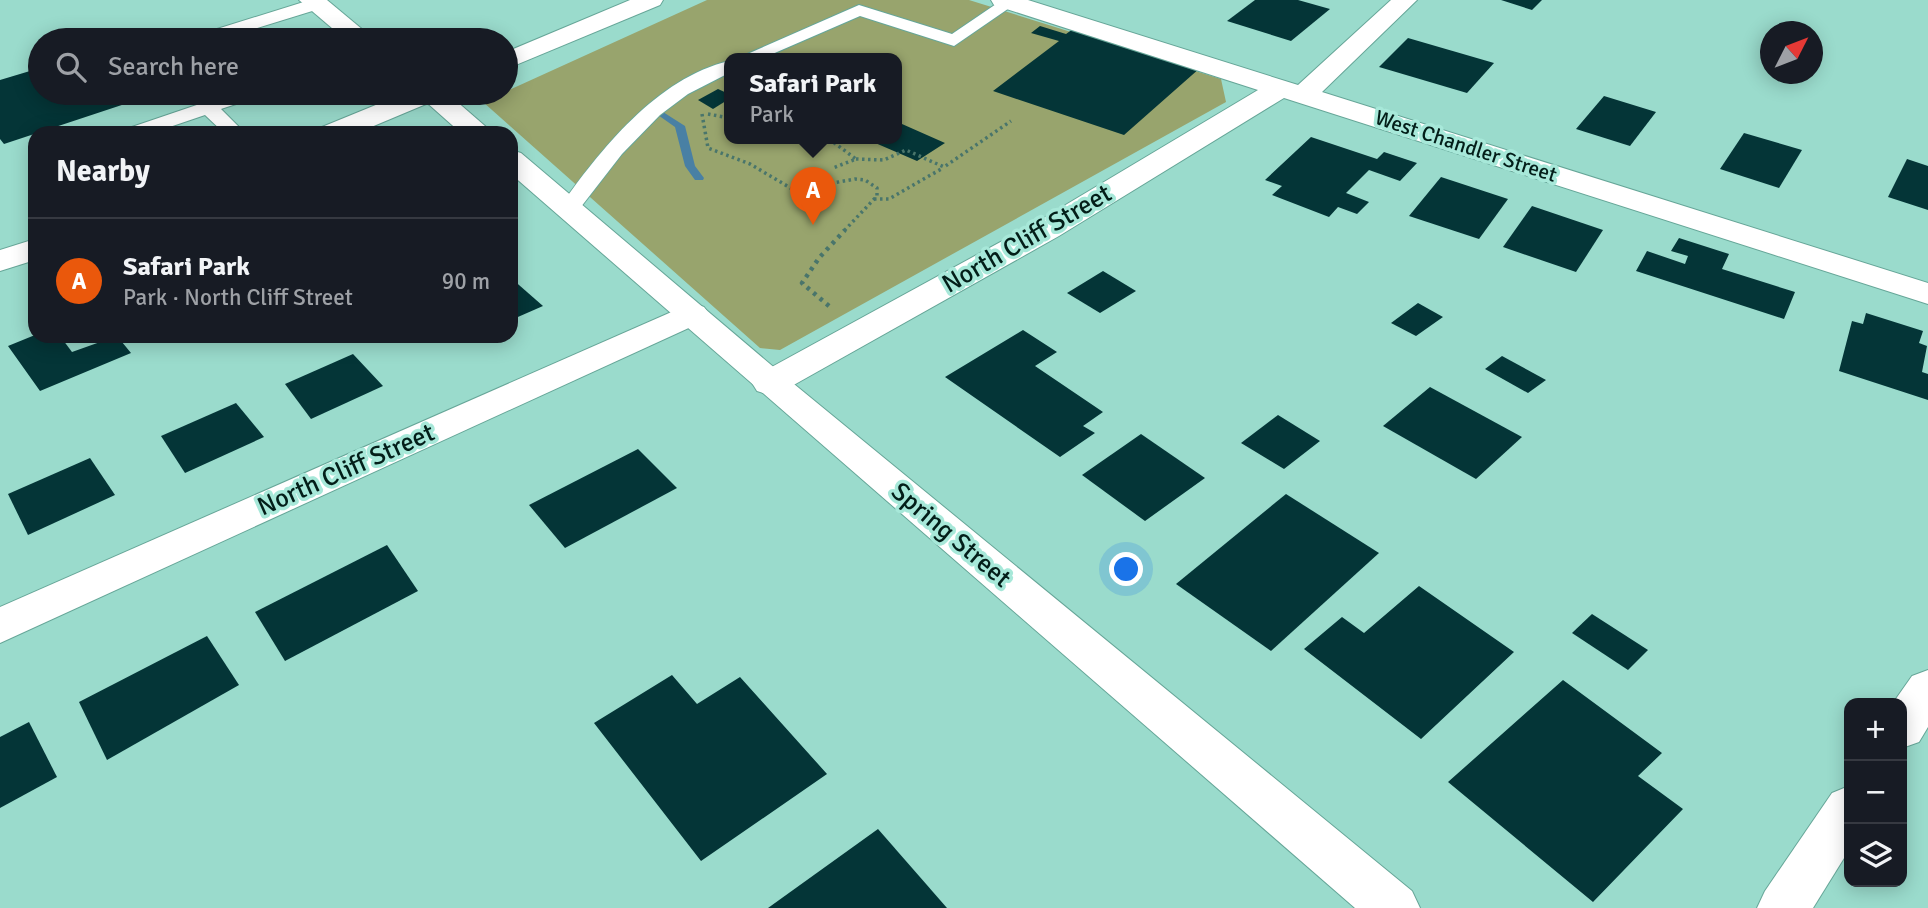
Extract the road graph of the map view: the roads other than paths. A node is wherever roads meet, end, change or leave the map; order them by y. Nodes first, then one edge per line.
1 (651, 0) edge
2 (1405, 0) edge
3 (1006, 1) edge
4 (314, 2) edge
5 (237, 28) edge
6 (347, 28) edge
7 (759, 53) edge
8 (518, 56) edge
9 (724, 69) edge
10 (1292, 92) junction
11 (214, 105) edge
12 (400, 105) edge
13 (444, 105) edge
14 (208, 107) junction
15 (644, 118) joint
16 (153, 126) edge
17 (228, 126) edge
18 (349, 126) edge
19 (470, 126) edge
20 (518, 165) edge
21 (570, 208) junction
22 (28, 251) edge
23 (0, 261) edge
24 (1928, 294) edge
25 (692, 314) junction
26 (770, 383) junction
27 (0, 626) edge
28 (1928, 689) edge
29 (1907, 720) edge
30 (1844, 816) edge
31 (1394, 908) edge
32 (1783, 908) edge

1 - 8 street
2 - 10 street, North Cliff Street
3 - 7 lane
3 - 10 street, West Chandler Street
4 - 5 lane
4 - 6 street
9 - 15 lane
10 - 24 street, West Chandler Street
10 - 26 street, North Cliff Street
11 - 14 lane
12 - 18 street
13 - 19 street
14 - 16 lane
14 - 17 lane
15 - 21 lane
20 - 21 street, Spring Street
21 - 25 street, Spring Street
22 - 23 street
25 - 26 street, Spring Street
25 - 27 street, North Cliff Street
26 - 31 street, Spring Street
28 - 29 street
30 - 32 street

